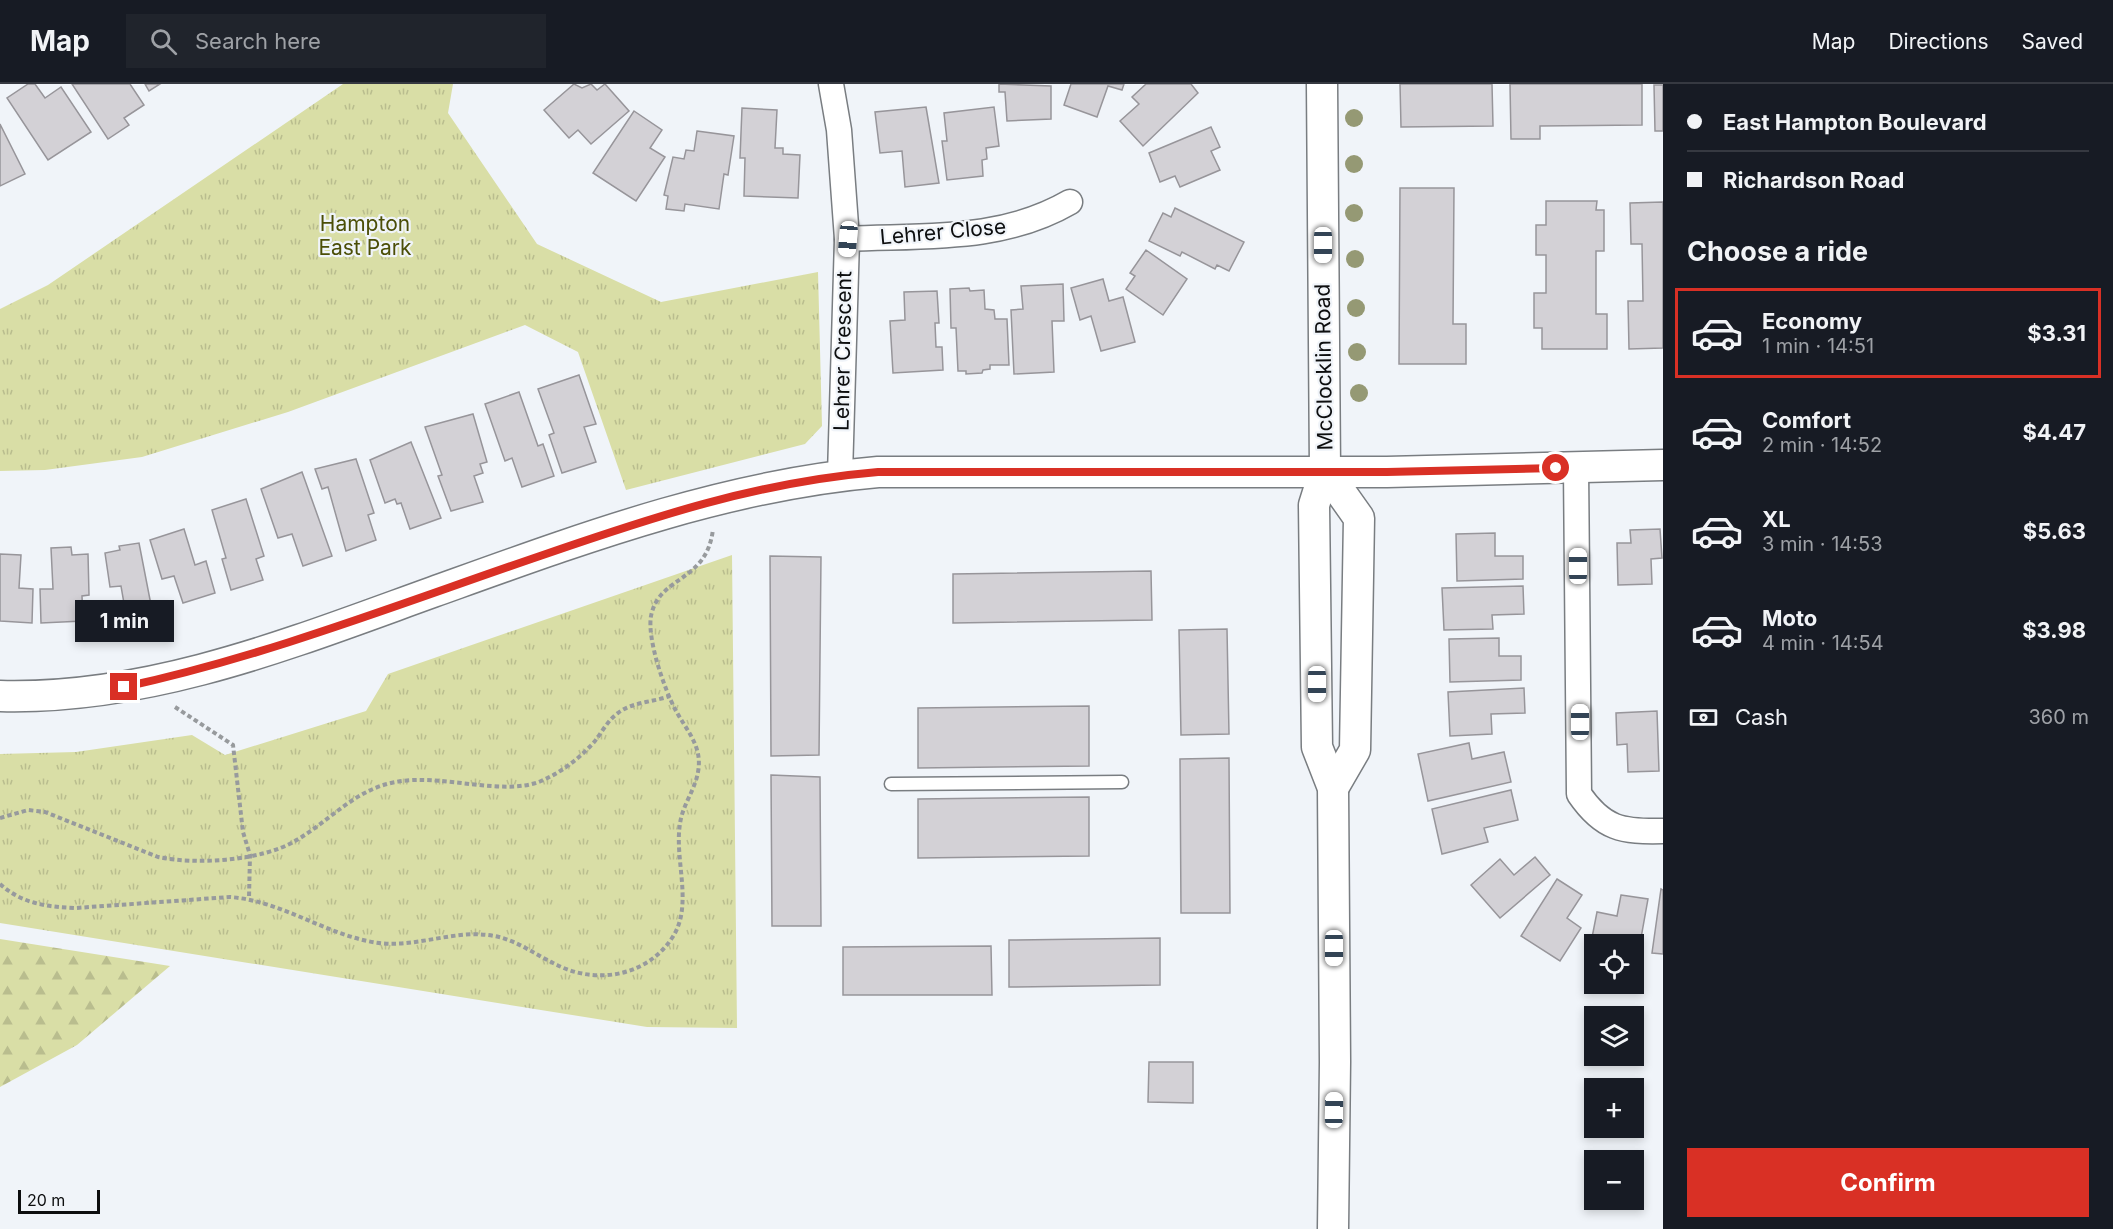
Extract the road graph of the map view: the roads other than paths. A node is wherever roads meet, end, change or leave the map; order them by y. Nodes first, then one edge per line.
1 (831, 84) edge
2 (1322, 84) edge
3 (1070, 202) dead end
4 (848, 239) junction
5 (1663, 465) edge
6 (1576, 467) junction
7 (1325, 470) junction
8 (840, 476) junction
9 (0, 696) edge
10 (1122, 782) dead end
11 (891, 784) dead end
12 (1333, 788) junction
13 (1663, 831) edge
14 (1332, 1229) edge

1 - 4 street, Lehrer Crescent
2 - 7 street, McClocklin Road
3 - 4 street, Lehrer Close
4 - 8 street, Lehrer Crescent
5 - 6 street
6 - 7 street
6 - 13 street
7 - 8 street
7 - 12 street, McClocklin Road
7 - 12 street, McClocklin Road
8 - 9 street
10 - 11 lane
12 - 14 street, McClocklin Road

